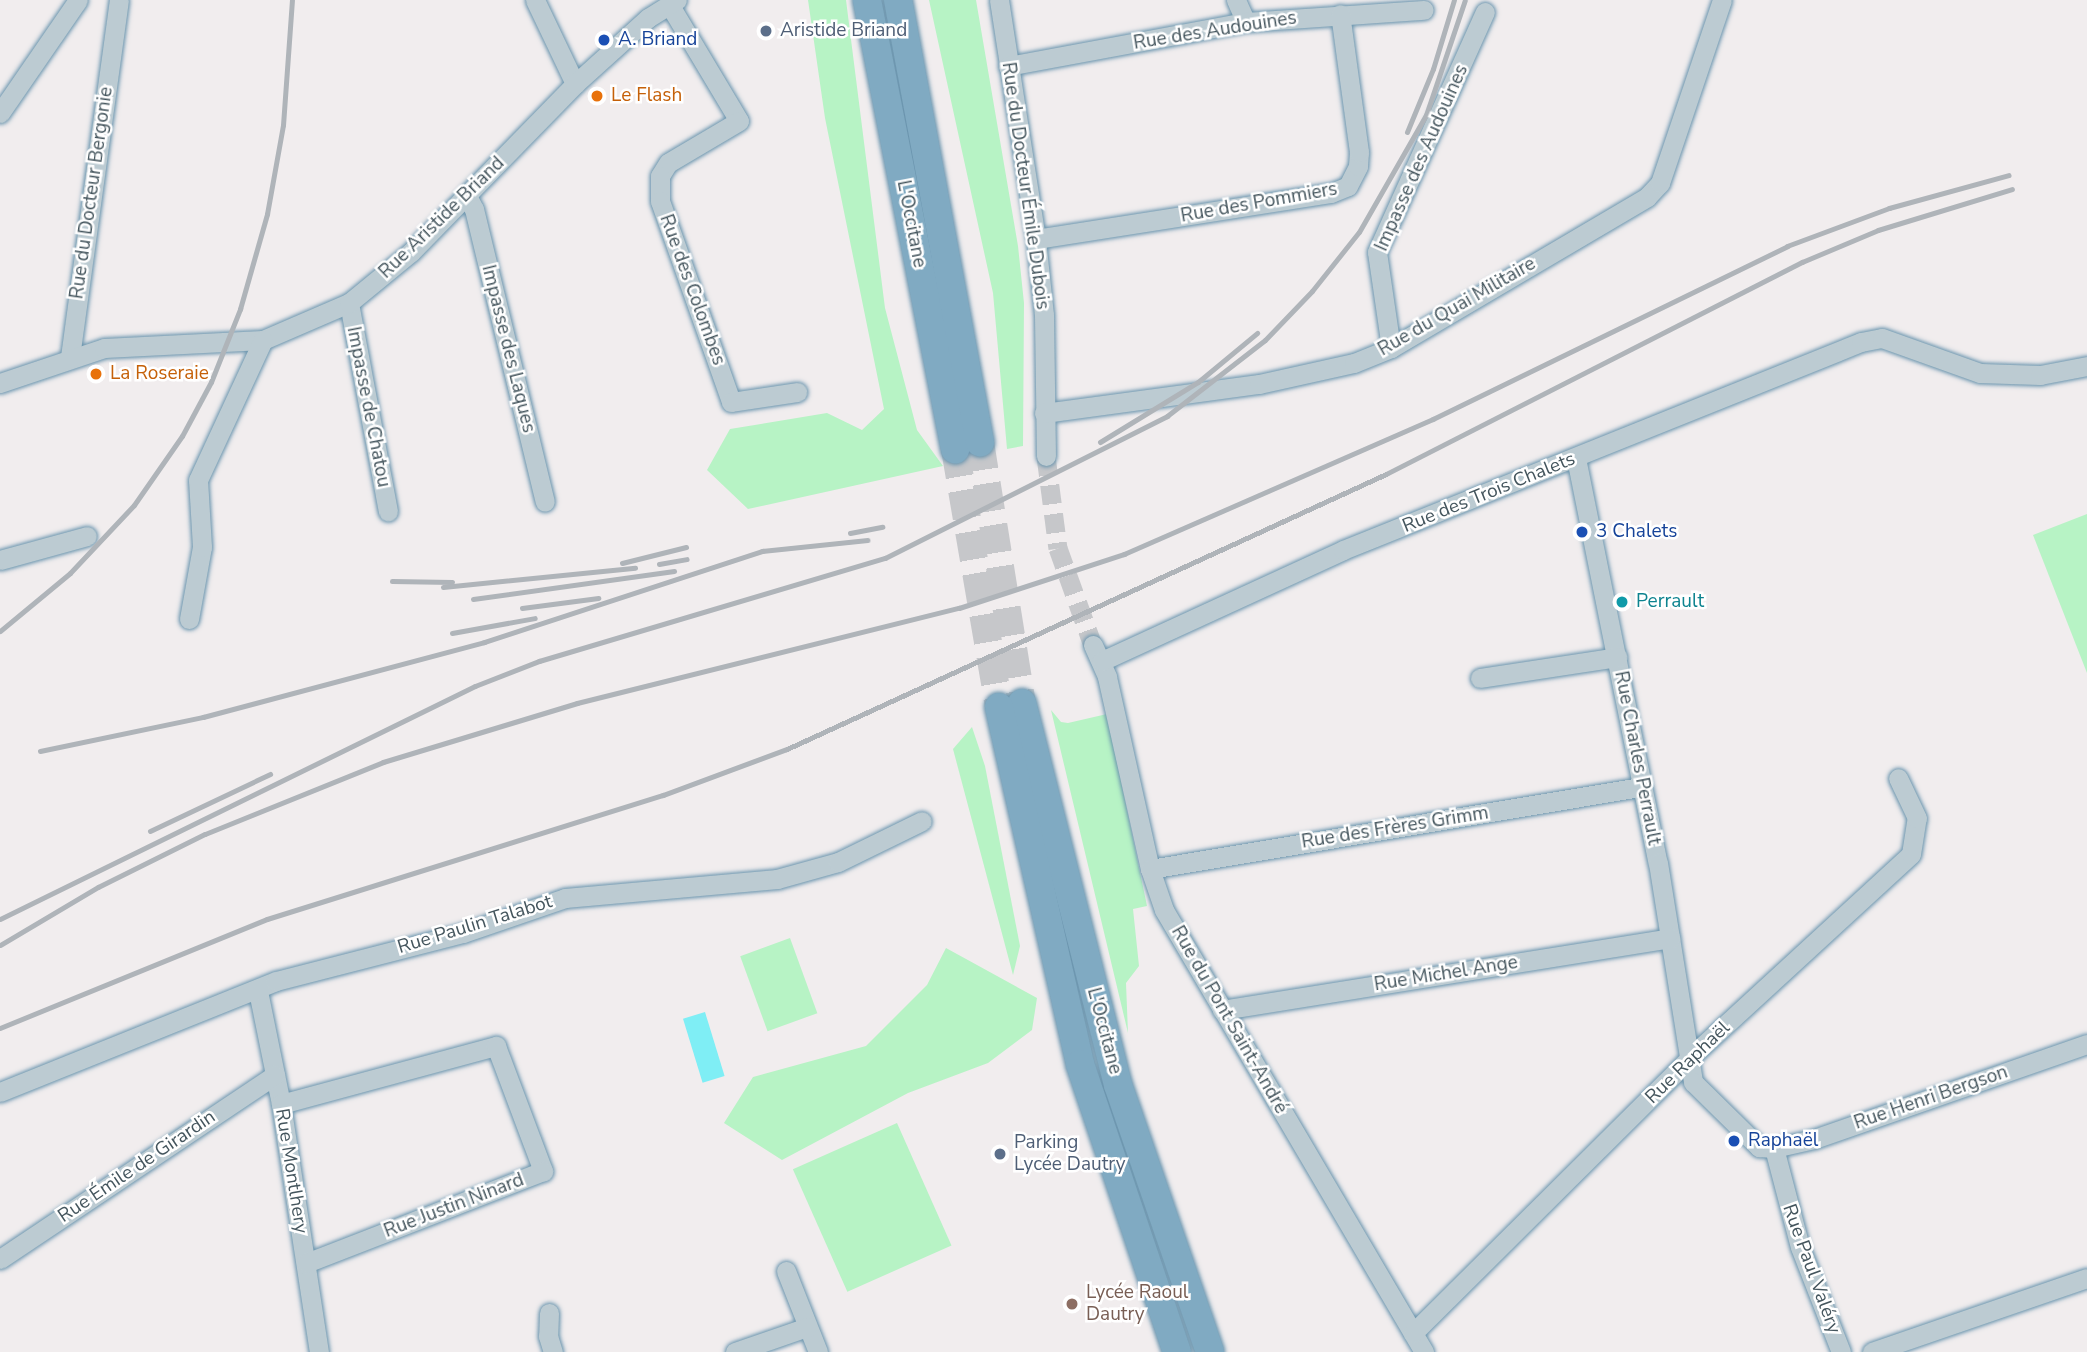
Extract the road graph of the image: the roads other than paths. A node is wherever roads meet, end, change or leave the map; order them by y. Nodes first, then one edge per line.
1 (78, 0) edge
2 (106, 0) edge
3 (119, 0) edge
4 (535, 0) edge
5 (867, 0) edge
6 (898, 0) edge
7 (999, 0) edge
8 (1236, 0) edge
9 (1722, 0) edge
10 (673, 2) edge
11 (1424, 10) dead end
12 (1485, 12) dead end
13 (1340, 14) junction
14 (1246, 22) junction
15 (114, 28) junction
16 (1008, 66) junction
17 (575, 85) junction
18 (0, 113) edge
19 (467, 196) junction
20 (1036, 239) junction
21 (349, 303) junction
22 (263, 340) junction
23 (1391, 348) junction
24 (70, 357) junction
25 (2087, 366) edge
26 (0, 383) edge
27 (797, 392) dead end
28 (1044, 413) junction
29 (1046, 456) tunnel mouth
30 (1576, 458) junction
31 (545, 502) dead end
32 (388, 511) dead end
33 (87, 536) dead end
34 (0, 561) edge
35 (189, 619) dead end
36 (1097, 653) joint
37 (1617, 657) junction
38 (1480, 677) dead end
39 (1898, 778) dead end
40 (1640, 787) junction
41 (922, 821) dead end
42 (1150, 869) junction
43 (1670, 938) junction
44 (258, 991) junction
45 (1222, 1010) junction
46 (2087, 1044) edge
47 (1691, 1059) junction
48 (275, 1075) junction
49 (0, 1092) edge
50 (281, 1104) junction
51 (1774, 1148) junction
52 (0, 1259) edge
53 (306, 1263) junction
54 (786, 1271) dead end
55 (2087, 1278) edge
56 (549, 1313) dead end
57 (807, 1327) junction
58 (1413, 1334) junction
59 (319, 1352) edge
60 (553, 1352) edge
61 (735, 1352) edge
62 (818, 1352) edge
63 (1177, 1352) edge
64 (1210, 1352) edge
65 (1424, 1352) edge
66 (1841, 1352) edge
67 (1872, 1352) edge

1 - 18 street
2 - 15 street, Rue du Docteur Bergonie
3 - 15 street, Rue du Docteur Bergonie
4 - 17 street
5 - 6 highway, L'Occitane
7 - 16 street, Rue du Docteur Émile Dubois
8 - 14 street
9 - 23 street, Rue du Quai Militaire
10 - 17 street, Rue Aristide Briand
10 - 27 street, Rue des Colombes
11 - 13 street, Rue des Audouines
12 - 23 street, Impasse des Audouines
13 - 14 street, Rue des Audouines
13 - 20 street, Rue des Pommiers
14 - 16 street, Rue des Audouines
15 - 24 street, Rue du Docteur Bergonie
16 - 20 street, Rue du Docteur Émile Dubois
17 - 19 street, Rue Aristide Briand
19 - 21 street, Rue Aristide Briand
19 - 31 street, Impasse des Laques
20 - 28 street, Rue du Docteur Émile Dubois
21 - 22 street, Rue Aristide Briand
21 - 32 street, Impasse de Chatou
22 - 24 street, Rue Aristide Briand
22 - 35 street
23 - 28 street, Rue du Quai Militaire
24 - 26 street, Rue Aristide Briand
25 - 30 street, Rue des Trois Chalets
28 - 29 street, Rue du Docteur Émile Dubois
30 - 36 street, Rue des Trois Chalets
30 - 37 street, Rue Charles Perrault
33 - 34 street
36 - 42 street, Rue du Pont Saint-André
37 - 38 street
37 - 40 street, Rue Charles Perrault
39 - 47 street, Rue Raphaël
40 - 42 street, Rue des Frères Grimm
40 - 43 street, Rue Charles Perrault
41 - 44 street, Rue Paulin Talabot
42 - 45 street, Rue du Pont Saint-André
43 - 45 street, Rue Michel Ange
43 - 47 street, Rue Charles Perrault
44 - 48 street, Rue Montlhery
44 - 49 street, Rue Paulin Talabot
45 - 58 street, Rue du Pont Saint-André
46 - 51 street, Rue Henri Bergson
47 - 51 street
47 - 58 street, Rue Raphaël
48 - 50 street, Rue Montlhery
48 - 52 street, Rue Émile de Girardin
50 - 53 street, Rue Montlhery
50 - 53 street, Rue Justin Ninard
51 - 66 street, Rue Paul Valéry
53 - 59 street, Rue Montlhery
54 - 57 street
55 - 67 street
56 - 60 street
57 - 61 street
57 - 62 street
58 - 65 street, Rue du Pont Saint-André
63 - 64 highway, L'Occitane

